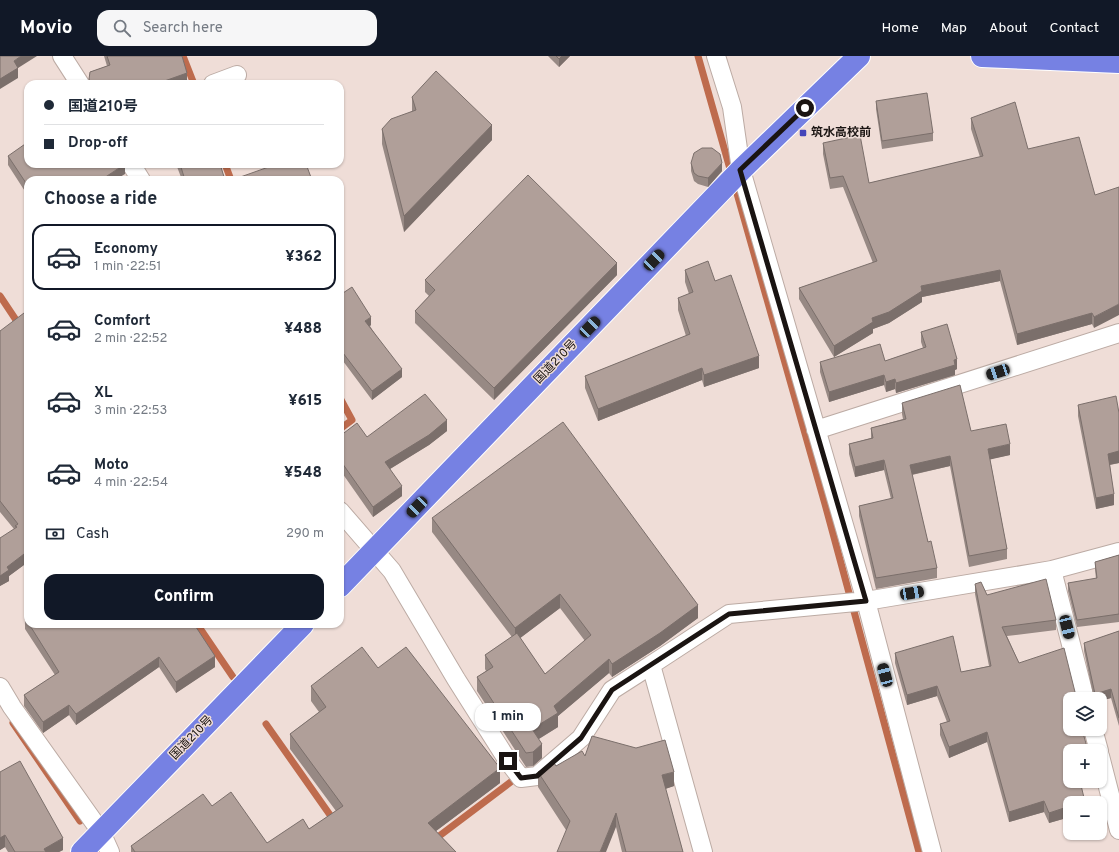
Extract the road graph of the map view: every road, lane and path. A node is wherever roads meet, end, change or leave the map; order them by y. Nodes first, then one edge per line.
1 (62, 56) edge
2 (716, 56) edge
3 (859, 56) edge
4 (982, 56) edge
5 (1119, 62) edge
6 (237, 75) dead end
7 (77, 80) edge
8 (224, 80) edge
9 (740, 170) junction
10 (1119, 333) edge
11 (816, 430) junction
12 (344, 516) edge
13 (374, 552) junction
14 (1119, 552) edge
15 (1052, 570) junction
16 (344, 582) edge
17 (866, 601) junction
18 (299, 628) edge
19 (651, 665) junction
20 (0, 687) edge
21 (1083, 692) edge
22 (1107, 783) edge
23 (1119, 830) edge
24 (101, 832) junction
25 (82, 852) edge
26 (110, 852) edge
27 (703, 852) edge
28 (932, 852) edge

1 - 7 street
2 - 9 street
3 - 9 highway, 国道210号
4 - 5 highway
6 - 8 street
9 - 11 street
9 - 13 highway, 国道210号
10 - 11 street
11 - 17 street
12 - 13 street
13 - 16 highway, 国道210号
13 - 19 street
14 - 15 street
15 - 17 street
15 - 21 street
17 - 19 street
17 - 28 street
18 - 24 highway, 国道210号
19 - 27 street
20 - 24 street
22 - 23 street
24 - 25 highway, 国道210号
24 - 26 street

